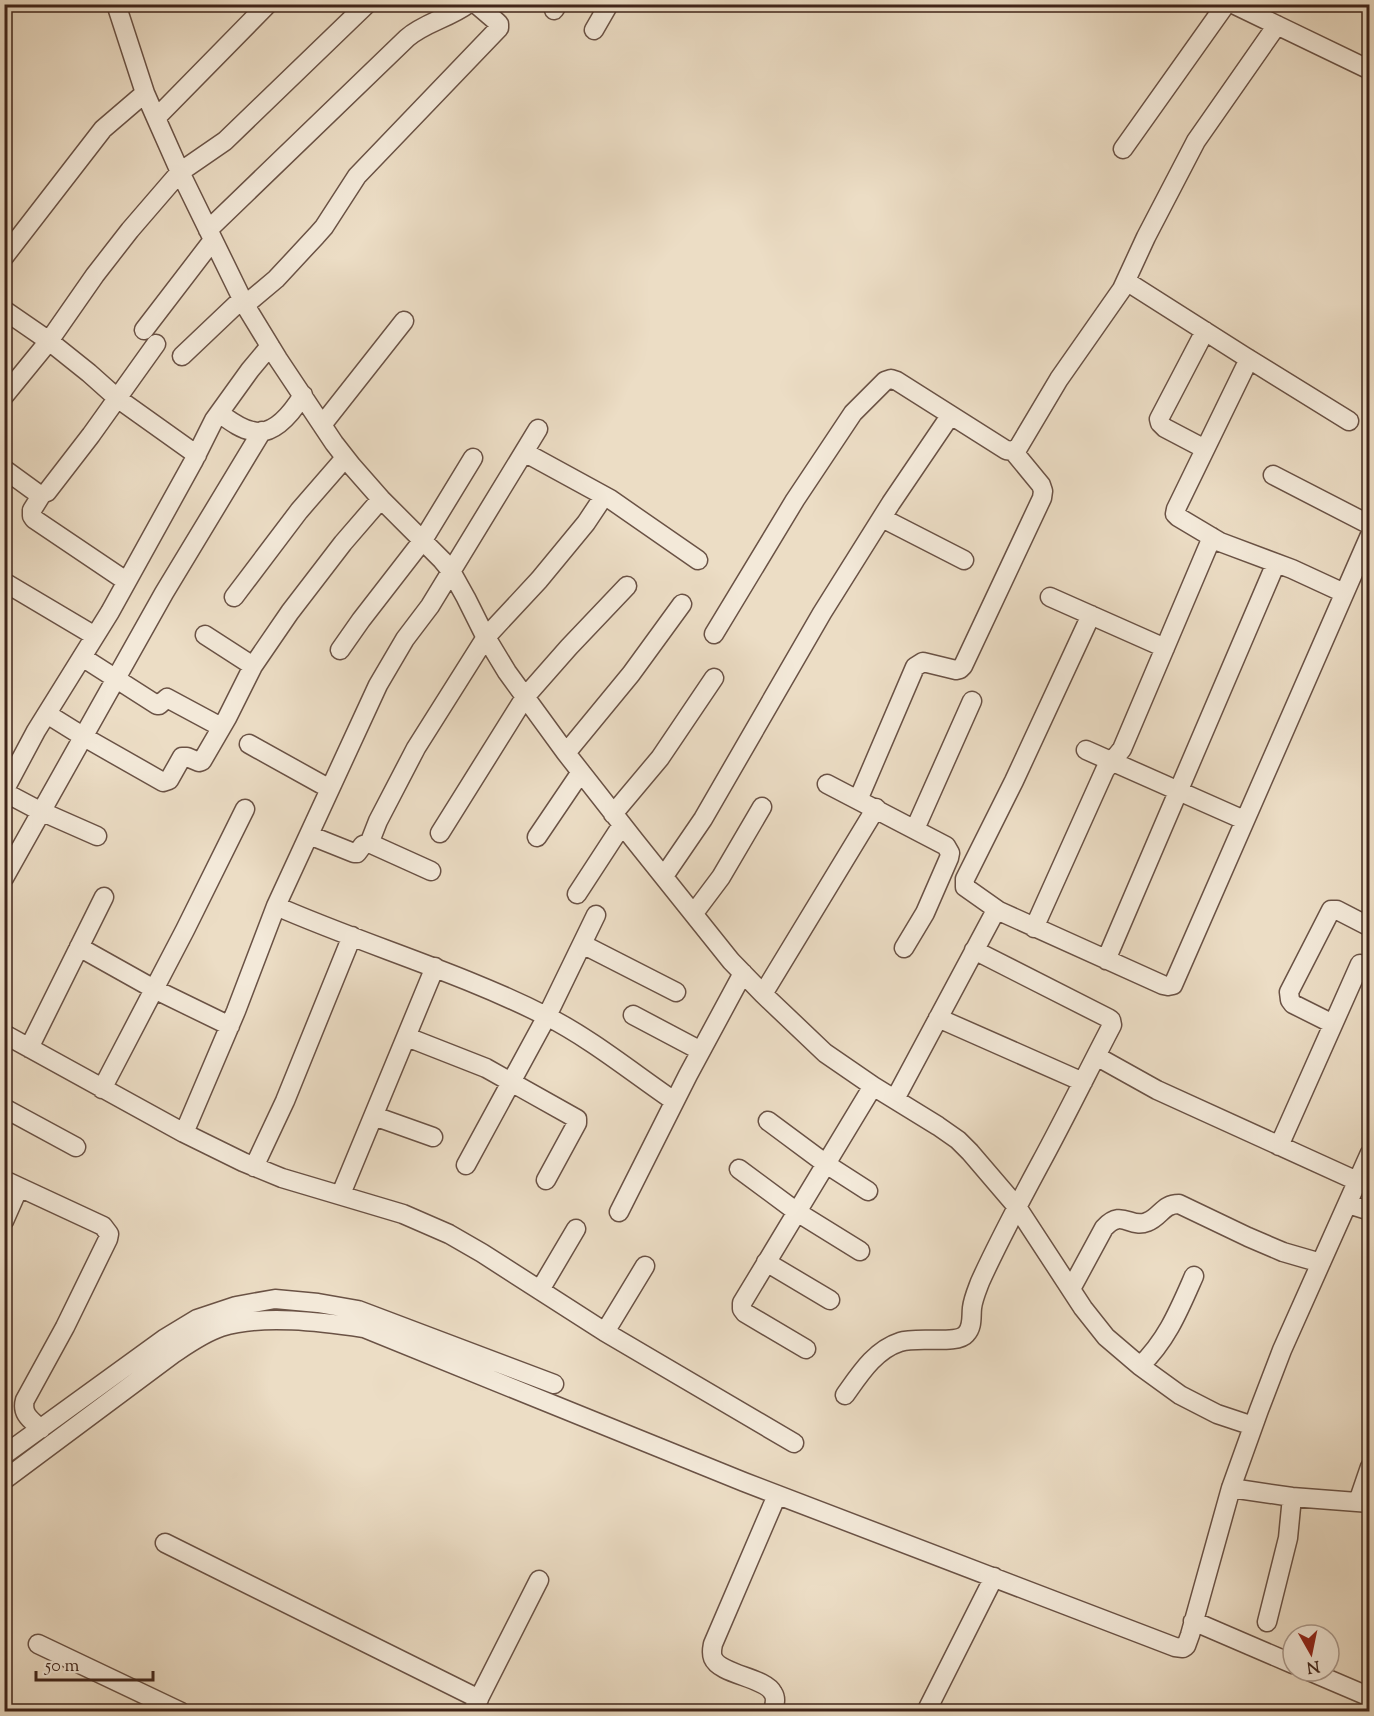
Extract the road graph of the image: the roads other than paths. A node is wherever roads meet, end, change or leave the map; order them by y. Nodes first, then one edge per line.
1 (116, 4) edge
2 (268, 4) edge
3 (368, 4) edge
4 (468, 4) edge
5 (476, 4) edge
6 (609, 4) edge
7 (1226, 4) edge
8 (1233, 4) edge
9 (1277, 25) junction
10 (594, 30) dead end
11 (1370, 70) edge
12 (145, 93) junction
13 (156, 118) junction
14 (1123, 149) dead end
15 (180, 172) junction
16 (211, 235) junction
17 (4, 257) edge
18 (1126, 281) junction
19 (244, 302) junction
20 (4, 310) edge
21 (405, 321) dead end
22 (144, 330) dead end
23 (1204, 331) junction
24 (49, 341) junction
25 (156, 345) dead end
26 (270, 346) junction
27 (182, 356) dead end
28 (1249, 359) junction
29 (4, 396) edge
30 (303, 396) junction
31 (117, 398) junction
32 (219, 413) junction
33 (950, 416) junction
34 (1349, 420) dead end
35 (322, 425) junction
36 (538, 429) dead end
37 (261, 431) junction
38 (1205, 449) junction
39 (1013, 451) junction
40 (524, 452) junction
41 (197, 455) junction
42 (345, 458) junction
43 (473, 458) dead end
44 (4, 469) edge
45 (1273, 475) dead end
46 (42, 494) junction
47 (604, 496) junction
48 (381, 499) junction
49 (882, 518) junction
50 (1370, 525) edge
51 (1370, 535) edge
52 (1212, 537) junction
53 (423, 540) junction
54 (698, 560) dead end
55 (964, 560) dead end
56 (1276, 563) junction
57 (451, 571) junction
58 (126, 581) junction
59 (4, 582) edge
60 (627, 586) dead end
61 (1344, 593) junction
62 (234, 597) dead end
63 (1050, 597) dead end
64 (682, 604) dead end
65 (1092, 615) junction
66 (714, 634) dead end
67 (95, 636) junction
68 (205, 636) dead end
69 (486, 637) junction
70 (1165, 648) junction
71 (340, 650) dead end
72 (82, 657) junction
73 (253, 666) junction
74 (714, 678) dead end
75 (117, 680) junction
76 (525, 697) junction
77 (972, 701) dead end
78 (47, 714) junction
79 (222, 727) junction
80 (84, 737) junction
81 (249, 744) dead end
82 (1086, 750) dead end
83 (566, 753) junction
84 (1113, 761) junction
85 (581, 772) junction
86 (827, 784) dead end
87 (330, 789) junction
88 (4, 791) edge
89 (1178, 792) junction
90 (858, 800) junction
91 (762, 807) dead end
92 (876, 808) junction
93 (245, 809) dead end
94 (42, 812) junction
95 (618, 819) junction
96 (1244, 820) junction
97 (915, 829) junction
98 (440, 833) dead end
99 (97, 836) dead end
100 (309, 836) junction
101 (537, 837) dead end
102 (369, 843) junction
103 (431, 871) dead end
104 (664, 876) junction
105 (4, 878) edge
106 (578, 894) dead end
107 (104, 897) dead end
108 (276, 906) junction
109 (999, 911) junction
110 (694, 914) junction
111 (596, 915) dead end
112 (1370, 927) edge
113 (1034, 928) junction
114 (352, 936) junction
115 (582, 944) junction
116 (79, 947) junction
117 (904, 948) dead end
118 (974, 950) junction
119 (1106, 960) junction
120 (1360, 964) dead end
121 (435, 968) junction
122 (743, 973) junction
123 (154, 989) junction
124 (676, 992) dead end
125 (763, 994) junction
126 (633, 1015) dead end
127 (547, 1016) junction
128 (938, 1018) junction
129 (1334, 1024) junction
130 (230, 1026) junction
131 (4, 1034) edge
132 (407, 1037) junction
133 (29, 1048) junction
134 (701, 1051) junction
135 (1096, 1056) junction
136 (511, 1082) junction
137 (1083, 1082) junction
138 (873, 1086) junction
139 (102, 1089) junction
140 (895, 1099) junction
141 (674, 1101) junction
142 (4, 1108) edge
143 (374, 1116) junction
144 (768, 1121) dead end
145 (184, 1133) junction
146 (433, 1137) dead end
147 (1279, 1146) junction
148 (76, 1147) dead end
149 (1370, 1153) edge
150 (826, 1164) junction
151 (466, 1165) dead end
152 (254, 1167) junction
153 (739, 1169) dead end
154 (546, 1180) dead end
155 (1357, 1181) junction
156 (12, 1183) edge
157 (868, 1191) dead end
158 (341, 1194) junction
159 (1348, 1204) junction
160 (1017, 1207) junction
161 (1370, 1211) edge
162 (619, 1212) dead end
163 (797, 1212) junction
164 (4, 1221) edge
165 (576, 1229) dead end
166 (860, 1251) dead end
167 (766, 1262) junction
168 (1321, 1263) junction
169 (645, 1266) dead end
170 (1194, 1276) dead end
171 (1071, 1289) junction
172 (540, 1290) junction
173 (830, 1300) dead end
174 (605, 1332) junction
175 (806, 1349) dead end
176 (1140, 1366) junction
177 (554, 1384) dead end
178 (845, 1395) dead end
179 (1253, 1426) junction
180 (41, 1429) junction
181 (794, 1443) dead end
182 (4, 1455) edge
183 (1370, 1467) edge
184 (4, 1480) edge
185 (1231, 1488) junction
186 (777, 1495) junction
187 (1292, 1497) junction
188 (1364, 1502) edge
189 (165, 1543) dead end
190 (994, 1577) junction
191 (539, 1580) dead end
192 (1267, 1622) dead end
193 (1190, 1633) junction
194 (38, 1644) dead end
195 (1281, 1660) edge
196 (1337, 1683) edge
197 (1370, 1697) edge
198 (476, 1705) edge
199 (181, 1712) edge
200 (773, 1712) edge
201 (926, 1712) edge

1 - 12 street
2 - 13 street
3 - 15 street
4 - 16 street
5 - 19 street
6 - 10 street
7 - 14 street
8 - 9 street
9 - 11 street
9 - 18 street
12 - 13 street
12 - 17 street
13 - 15 street
15 - 16 street
15 - 24 street
16 - 19 street
16 - 22 street
18 - 23 street
18 - 39 street
19 - 26 street
19 - 27 street
20 - 24 street
21 - 35 street
23 - 28 street
23 - 38 street
24 - 29 street
24 - 31 street
25 - 31 street
26 - 30 street
26 - 32 street
28 - 34 street
28 - 38 street
30 - 35 street
30 - 37 street
31 - 41 street
31 - 46 street
32 - 37 street
32 - 41 street
33 - 39 street
33 - 49 street
33 - 66 street
35 - 42 street
36 - 40 street
37 - 75 street
38 - 52 street
39 - 90 street
40 - 47 street
40 - 57 street
41 - 58 street
42 - 48 street
42 - 62 street
43 - 53 street
44 - 46 street
45 - 50 street
46 - 58 street
47 - 54 street
47 - 69 street
48 - 53 street
48 - 73 street
49 - 55 street
49 - 104 street
51 - 61 street
52 - 56 street
52 - 70 street
53 - 57 street
53 - 71 street
56 - 61 street
56 - 89 street
57 - 69 street
57 - 87 street
58 - 67 street
59 - 67 street
60 - 76 street
61 - 96 street
63 - 65 street
64 - 83 street
65 - 70 street
65 - 109 street
67 - 72 street
68 - 73 street
69 - 76 street
69 - 102 street
70 - 84 street
72 - 75 street
72 - 78 street
73 - 79 street
74 - 95 street
75 - 79 street
75 - 80 street
76 - 83 street
76 - 98 street
77 - 97 street
78 - 80 street
78 - 88 street
79 - 80 street
80 - 94 street
81 - 87 street
82 - 84 street
83 - 85 street
84 - 89 street
84 - 113 street
85 - 95 street
85 - 101 street
86 - 90 street
87 - 100 street
88 - 94 street
89 - 96 street
89 - 119 street
90 - 92 street
91 - 110 street
92 - 97 street
92 - 125 street
93 - 123 street
94 - 99 street
94 - 105 street
95 - 104 street
95 - 106 street
96 - 119 street
97 - 117 street
100 - 102 street
100 - 108 street
102 - 103 street
104 - 110 street
107 - 116 street
108 - 114 street
108 - 130 street
109 - 113 street
109 - 118 street
110 - 122 street
111 - 115 street
112 - 129 street
113 - 119 street
114 - 121 street
114 - 152 street
115 - 124 street
115 - 127 street
116 - 123 street
116 - 133 street
118 - 128 street
118 - 135 street
120 - 129 street
121 - 127 street
121 - 132 street
122 - 125 street
122 - 134 street
123 - 130 street
123 - 139 street
125 - 138 street
126 - 134 street
127 - 136 street
127 - 141 street
128 - 137 street
128 - 140 street
129 - 147 street
130 - 145 street
131 - 133 street
132 - 136 street
132 - 143 street
133 - 139 street
134 - 141 street
135 - 137 street
135 - 147 street
136 - 151 street
136 - 154 street
137 - 160 street
138 - 140 street
138 - 150 street
139 - 145 street
140 - 160 street
141 - 162 street
142 - 148 street
143 - 146 street
143 - 158 street
144 - 150 street
145 - 152 street
147 - 155 street
149 - 155 street
150 - 157 street
150 - 163 street
152 - 158 street
153 - 163 street
155 - 159 street
156 - 164 street
156 - 180 street
158 - 172 street
159 - 161 street
159 - 168 street
160 - 171 street
160 - 178 street
163 - 166 street
163 - 167 street
165 - 172 street
167 - 173 street
167 - 175 street
168 - 171 street
168 - 179 street
169 - 174 street
170 - 176 street
171 - 176 street
172 - 174 street
174 - 181 street
176 - 179 street
177 - 180 street
179 - 185 street
180 - 182 street
183 - 188 street
184 - 186 street
185 - 187 street
185 - 193 street
186 - 190 street
186 - 200 street
187 - 188 street
187 - 192 street
189 - 198 street
190 - 193 street
190 - 201 street
191 - 198 street
193 - 195 street
194 - 199 street
196 - 197 street

